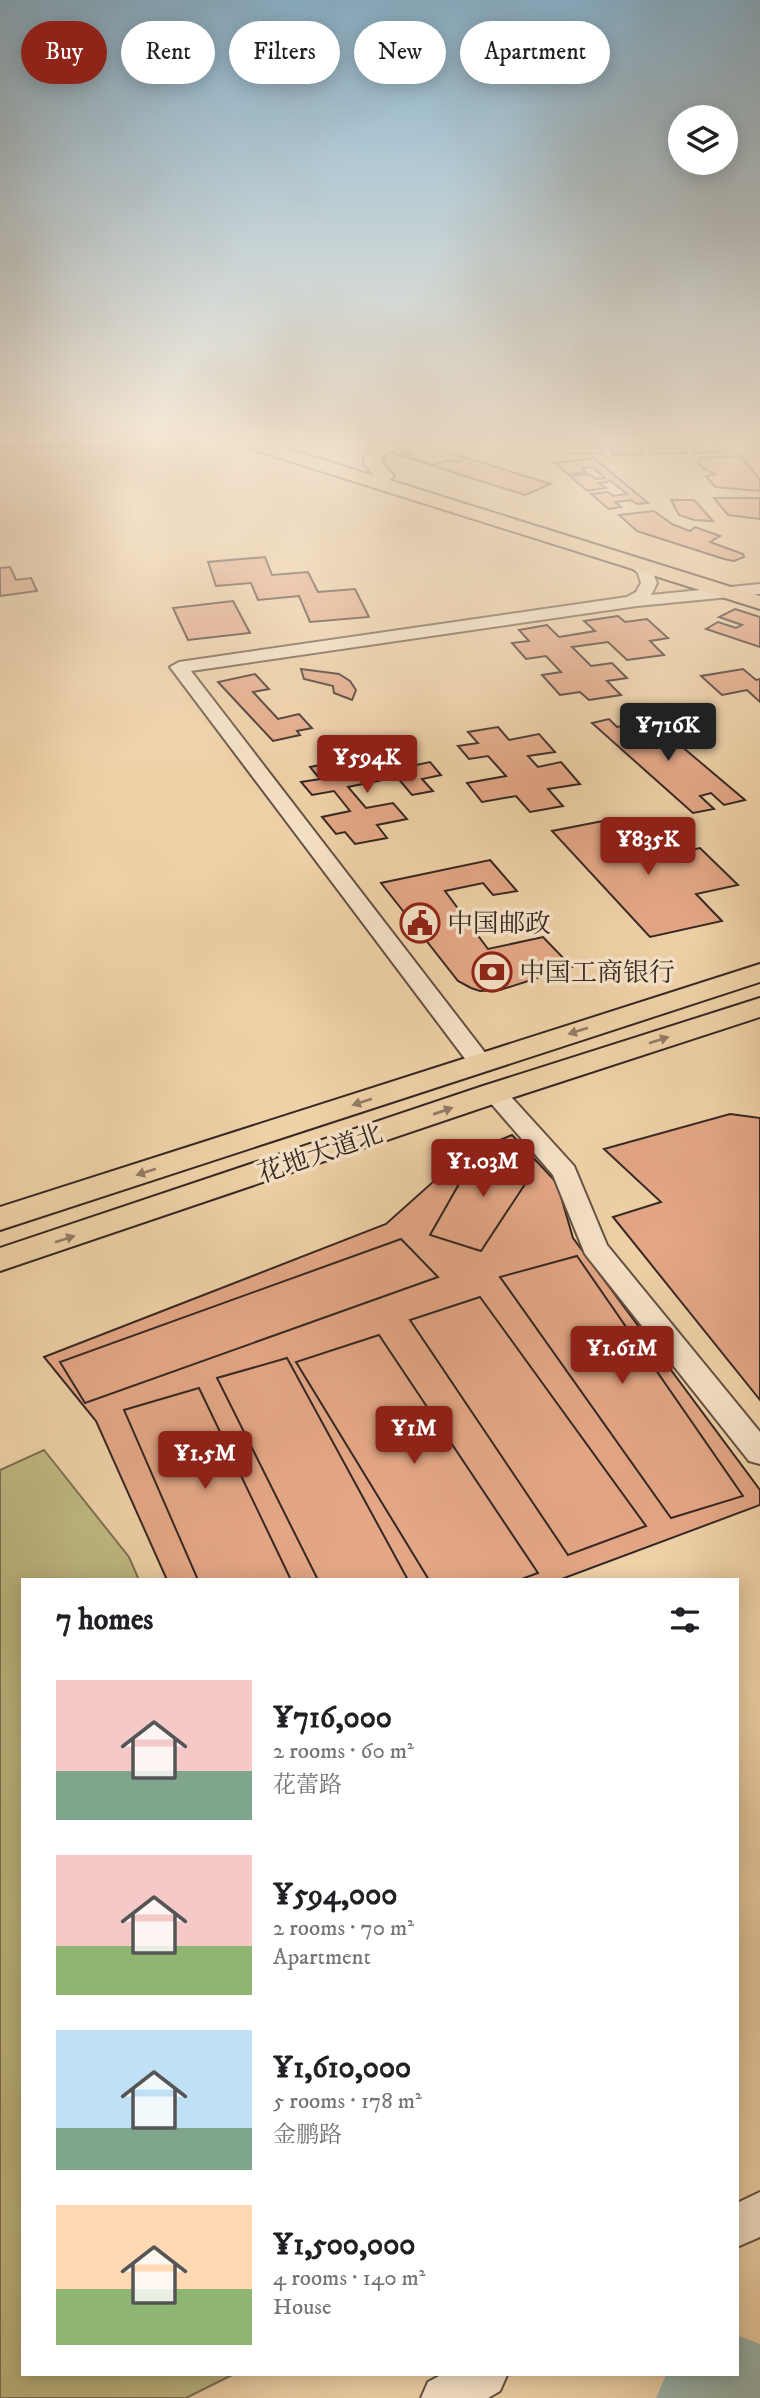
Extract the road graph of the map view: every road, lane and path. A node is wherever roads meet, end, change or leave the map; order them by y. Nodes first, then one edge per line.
1 (595, 551) edge
2 (621, 551) edge
3 (634, 563) junction
4 (722, 591) junction
5 (757, 594) edge
6 (631, 602) junction
7 (760, 973) edge
8 (760, 1007) edge
9 (481, 1063) junction
10 (494, 1093) junction
11 (0, 1219) edge
12 (0, 1261) edge
13 (760, 1453) edge
14 (760, 2213) edge
15 (739, 2225) edge
16 (482, 2376) edge
17 (444, 2398) edge

1 - 3 main road
2 - 5 main road
3 - 4 main road
3 - 6 street
4 - 5 main road
4 - 6 street
6 - 9 street
7 -> 9 main road, 花地大道北
10 -> 8 main road, 花地大道北
9 -> 11 main road, 花地大道北
12 -> 10 main road, 花地大道北
10 - 13 street
14 - 15 street
16 - 17 street

